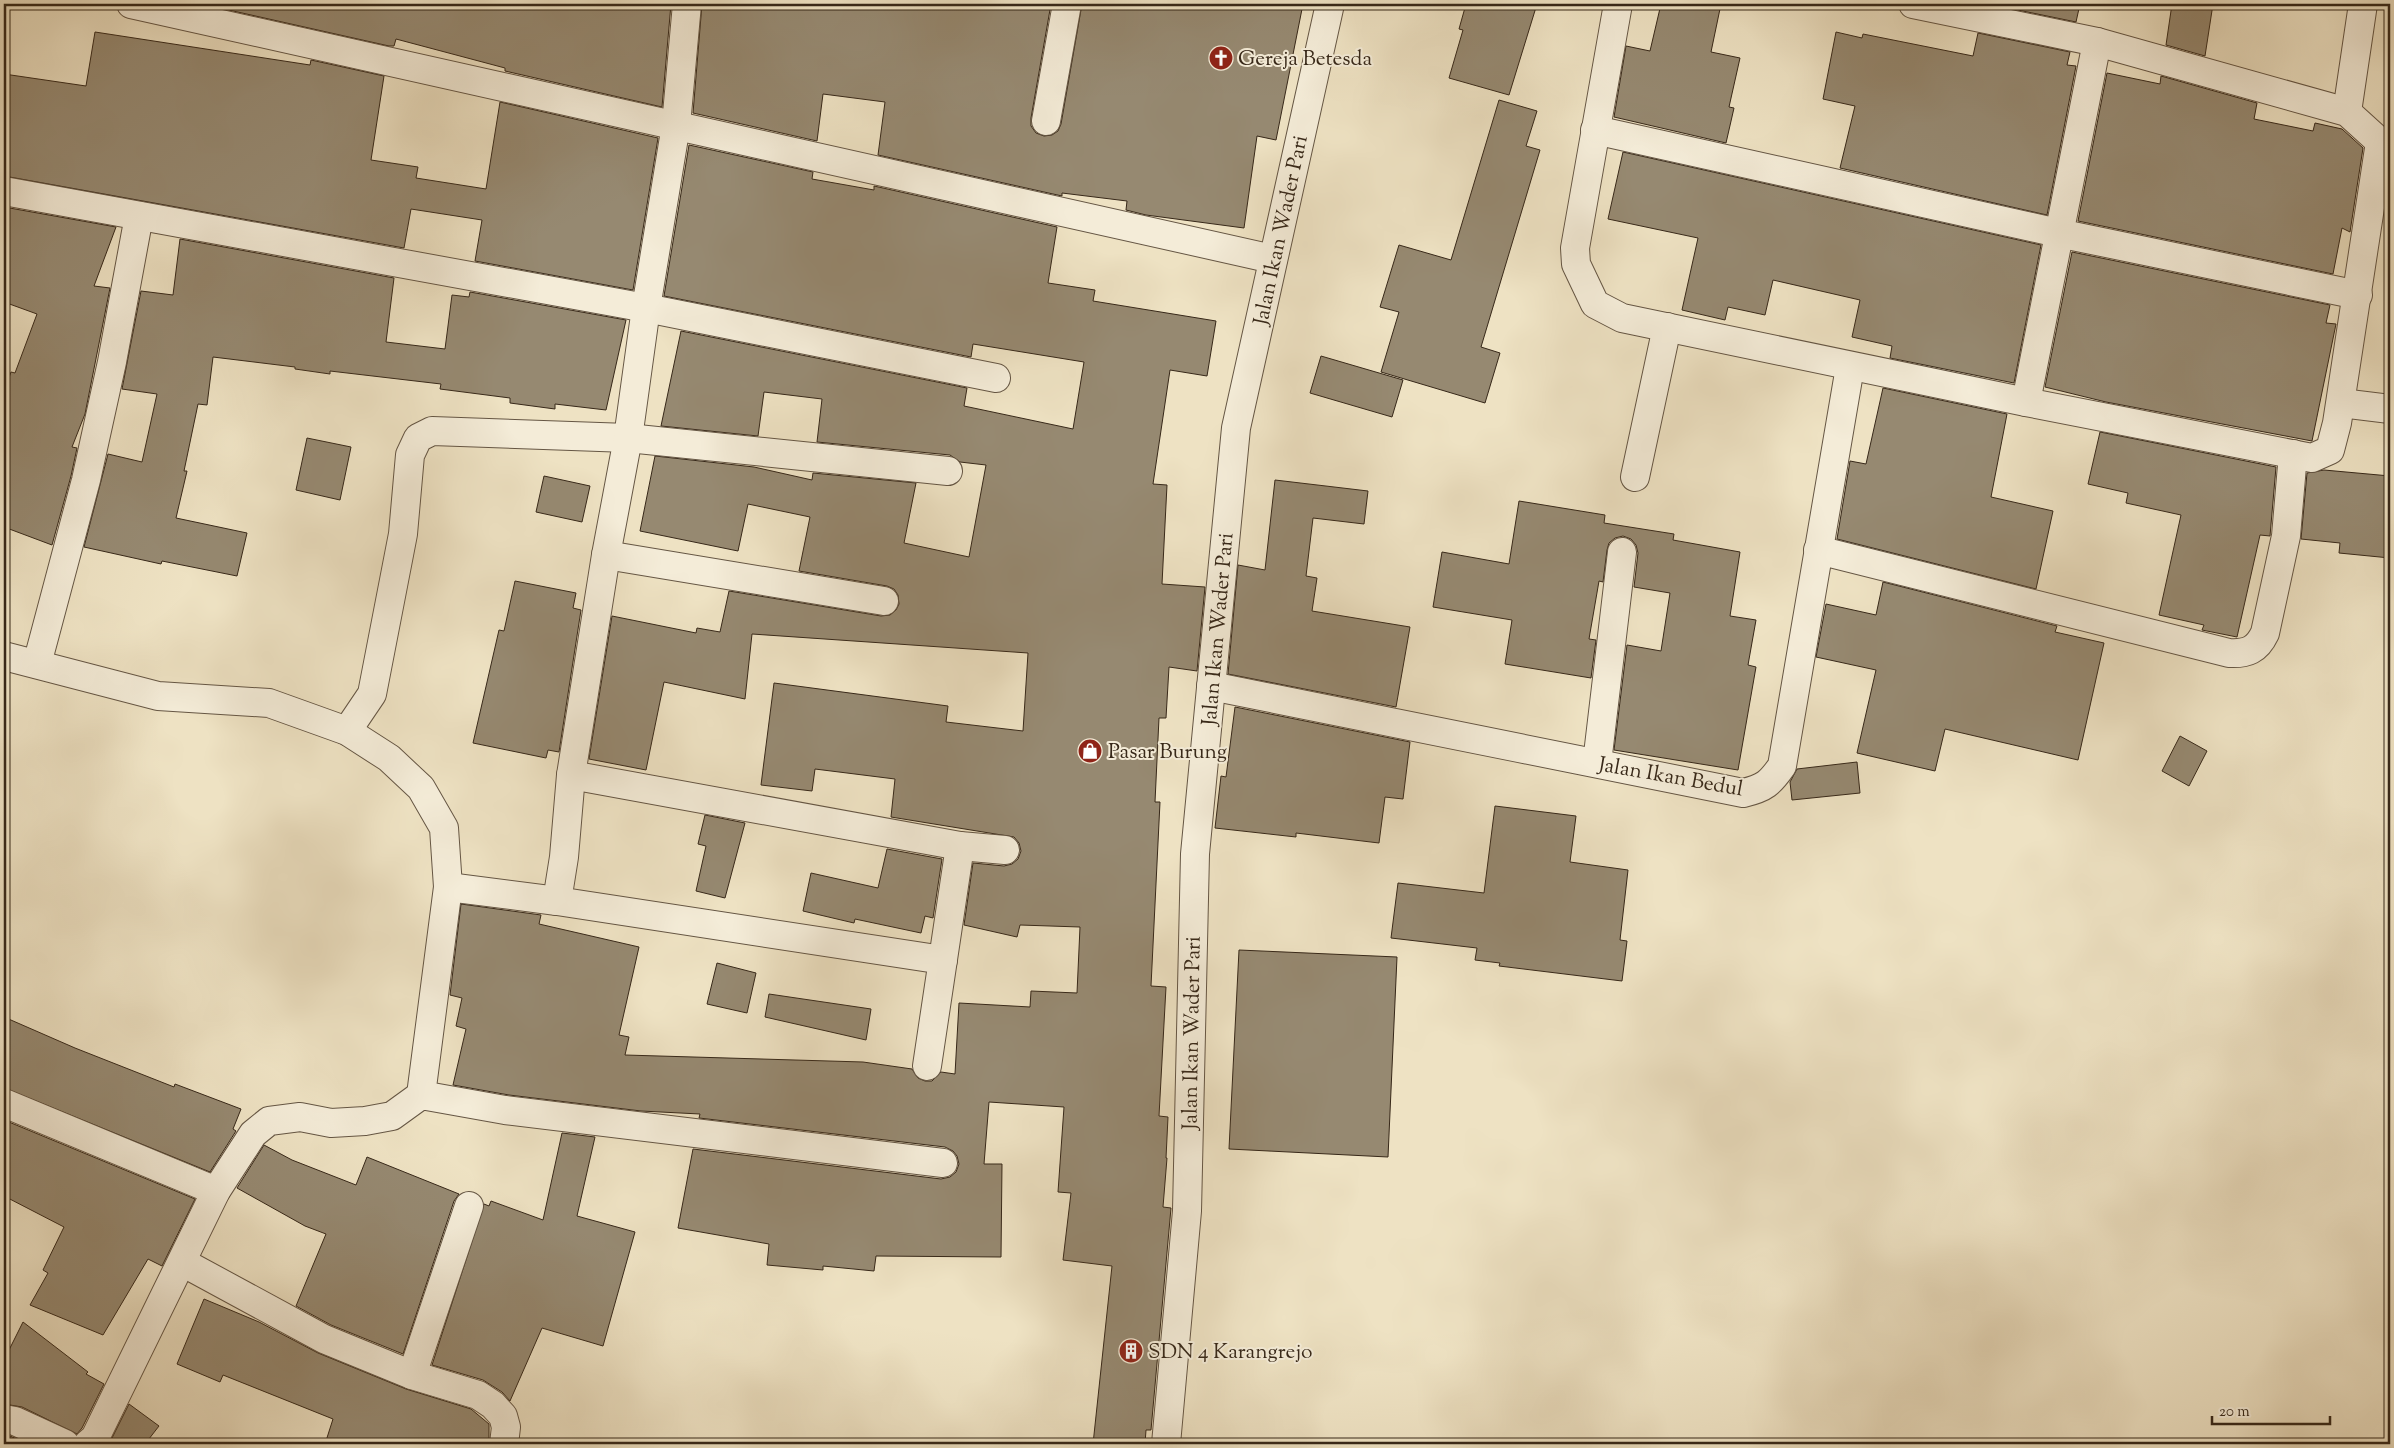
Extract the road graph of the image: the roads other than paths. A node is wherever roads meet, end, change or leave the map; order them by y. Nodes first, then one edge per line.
1 (131, 4) edge
2 (687, 4) edge
3 (1067, 4) edge
4 (1330, 4) edge
5 (1618, 4) edge
6 (1913, 4) edge
7 (2363, 4) edge
8 (2097, 42) junction
9 (2347, 112) junction
10 (1046, 121) dead end
11 (676, 125) junction
12 (1595, 130) junction
13 (2385, 142) edge
14 (4, 191) edge
15 (139, 216) junction
16 (2058, 233) junction
17 (1273, 259) junction
18 (2358, 295) junction
19 (646, 308) junction
20 (1667, 327) junction
21 (1850, 367) junction
22 (996, 378) dead end
23 (2026, 402) junction
24 (2341, 403) junction
25 (2390, 409) edge
26 (628, 438) junction
27 (2293, 454) junction
28 (948, 471) dead end
29 (1635, 477) dead end
30 (1818, 550) junction
31 (1622, 552) dead end
32 (606, 555) junction
33 (884, 601) dead end
34 (4, 656) edge
35 (37, 664) junction
36 (1211, 686) junction
37 (347, 731) junction
38 (1597, 763) junction
39 (571, 775) junction
40 (960, 846) junction
41 (1005, 850) dead end
42 (448, 887) junction
43 (557, 901) junction
44 (943, 960) junction
45 (927, 1066) dead end
46 (421, 1095) junction
47 (4, 1103) edge
48 (943, 1163) dead end
49 (216, 1191) junction
50 (469, 1206) dead end
51 (182, 1262) junction
52 (412, 1375) junction
53 (4, 1419) edge
54 (65, 1444) edge
55 (88, 1444) edge
56 (504, 1444) edge
57 (1166, 1444) edge

1 - 11 street
2 - 11 street
3 - 10 street
4 - 17 street, Jalan Ikan Wader Pari
5 - 12 street
6 - 8 street
7 - 9 street
8 - 9 street
8 - 16 street
9 - 13 street
11 - 17 street
11 - 19 street
12 - 16 street
12 - 20 street
13 - 18 street
14 - 15 street
15 - 19 street
15 - 35 street
16 - 18 street
16 - 23 street
17 - 36 street, Jalan Ikan Wader Pari
18 - 24 street
19 - 22 street
19 - 26 street
20 - 21 street
20 - 29 street
21 - 23 street
21 - 30 street, Jalan Ikan Bedul
23 - 27 street
24 - 25 street
24 - 27 street
26 - 28 street
26 - 32 street
26 - 37 street
27 - 30 street
30 - 38 street, Jalan Ikan Bedul
31 - 38 street
32 - 33 street
32 - 39 street
34 - 35 street
35 - 37 street
36 - 38 street, Jalan Ikan Bedul
36 - 57 street, Jalan Ikan Wader Pari
37 - 42 street
39 - 40 street
39 - 43 street
40 - 41 street
40 - 44 street
42 - 43 street
42 - 46 street
43 - 44 street
44 - 45 street
46 - 48 street
46 - 49 street
47 - 49 street
49 - 51 street
50 - 52 street
51 - 52 street
51 - 55 street
52 - 56 street
53 - 54 street

